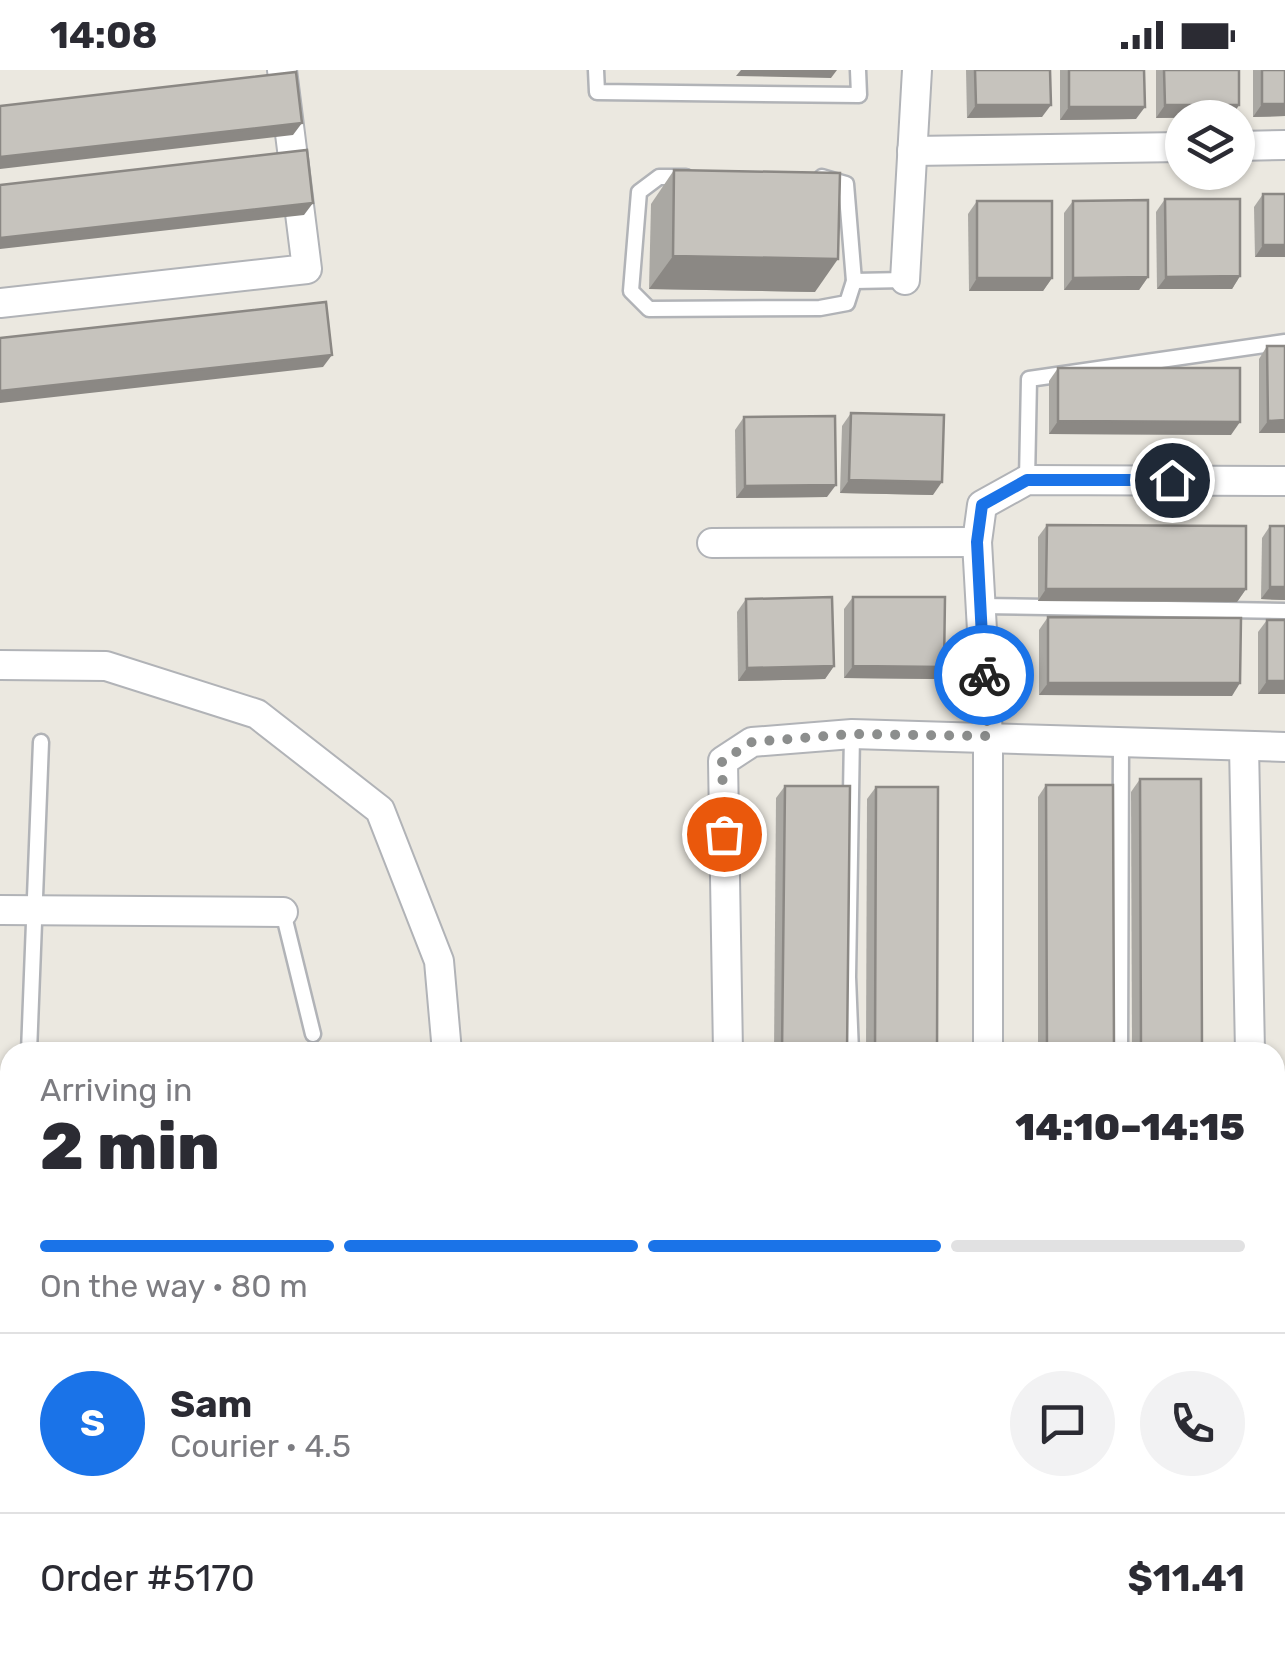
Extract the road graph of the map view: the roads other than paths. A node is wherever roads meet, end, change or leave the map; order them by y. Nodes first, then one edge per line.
1 (282, 70) edge
2 (596, 70) edge
3 (858, 70) edge
4 (917, 70) edge
5 (1285, 145) edge
6 (1255, 146) edge
7 (1165, 147) edge
8 (912, 152) junction
9 (697, 177) edge
10 (810, 177) edge
11 (906, 280) joint
12 (854, 281) junction
13 (0, 303) edge
14 (1285, 342) edge
15 (1027, 480) junction
16 (1285, 481) edge
17 (977, 542) junction
18 (712, 543) dead end
19 (981, 606) junction
20 (1285, 611) edge
21 (0, 665) edge
22 (852, 734) junction
23 (988, 736) junction
24 (1121, 740) junction
25 (41, 742) dead end
26 (1244, 746) junction
27 (1285, 747) edge
28 (0, 910) edge
29 (37, 910) junction
30 (283, 912) joint
31 (313, 1034) dead end
32 (30, 1042) edge
33 (446, 1042) edge
34 (728, 1042) edge
35 (851, 1042) edge
36 (988, 1042) edge
37 (1120, 1042) edge
38 (1250, 1042) edge

1 - 13 street
2 - 3 lane
4 - 8 street
5 - 6 street
7 - 8 street
8 - 11 street
9 - 12 lane
10 - 12 lane
11 - 12 lane
14 - 15 lane
15 - 16 street
15 - 17 street
17 - 18 street
17 - 19 street
19 - 20 lane
19 - 23 street
21 - 33 street
22 - 23 street
22 - 34 street
22 - 35 lane
23 - 24 street
23 - 36 street
24 - 26 street
24 - 37 lane
25 - 29 lane
26 - 27 street
26 - 38 street
28 - 29 street
29 - 30 street
29 - 32 lane
30 - 31 lane

